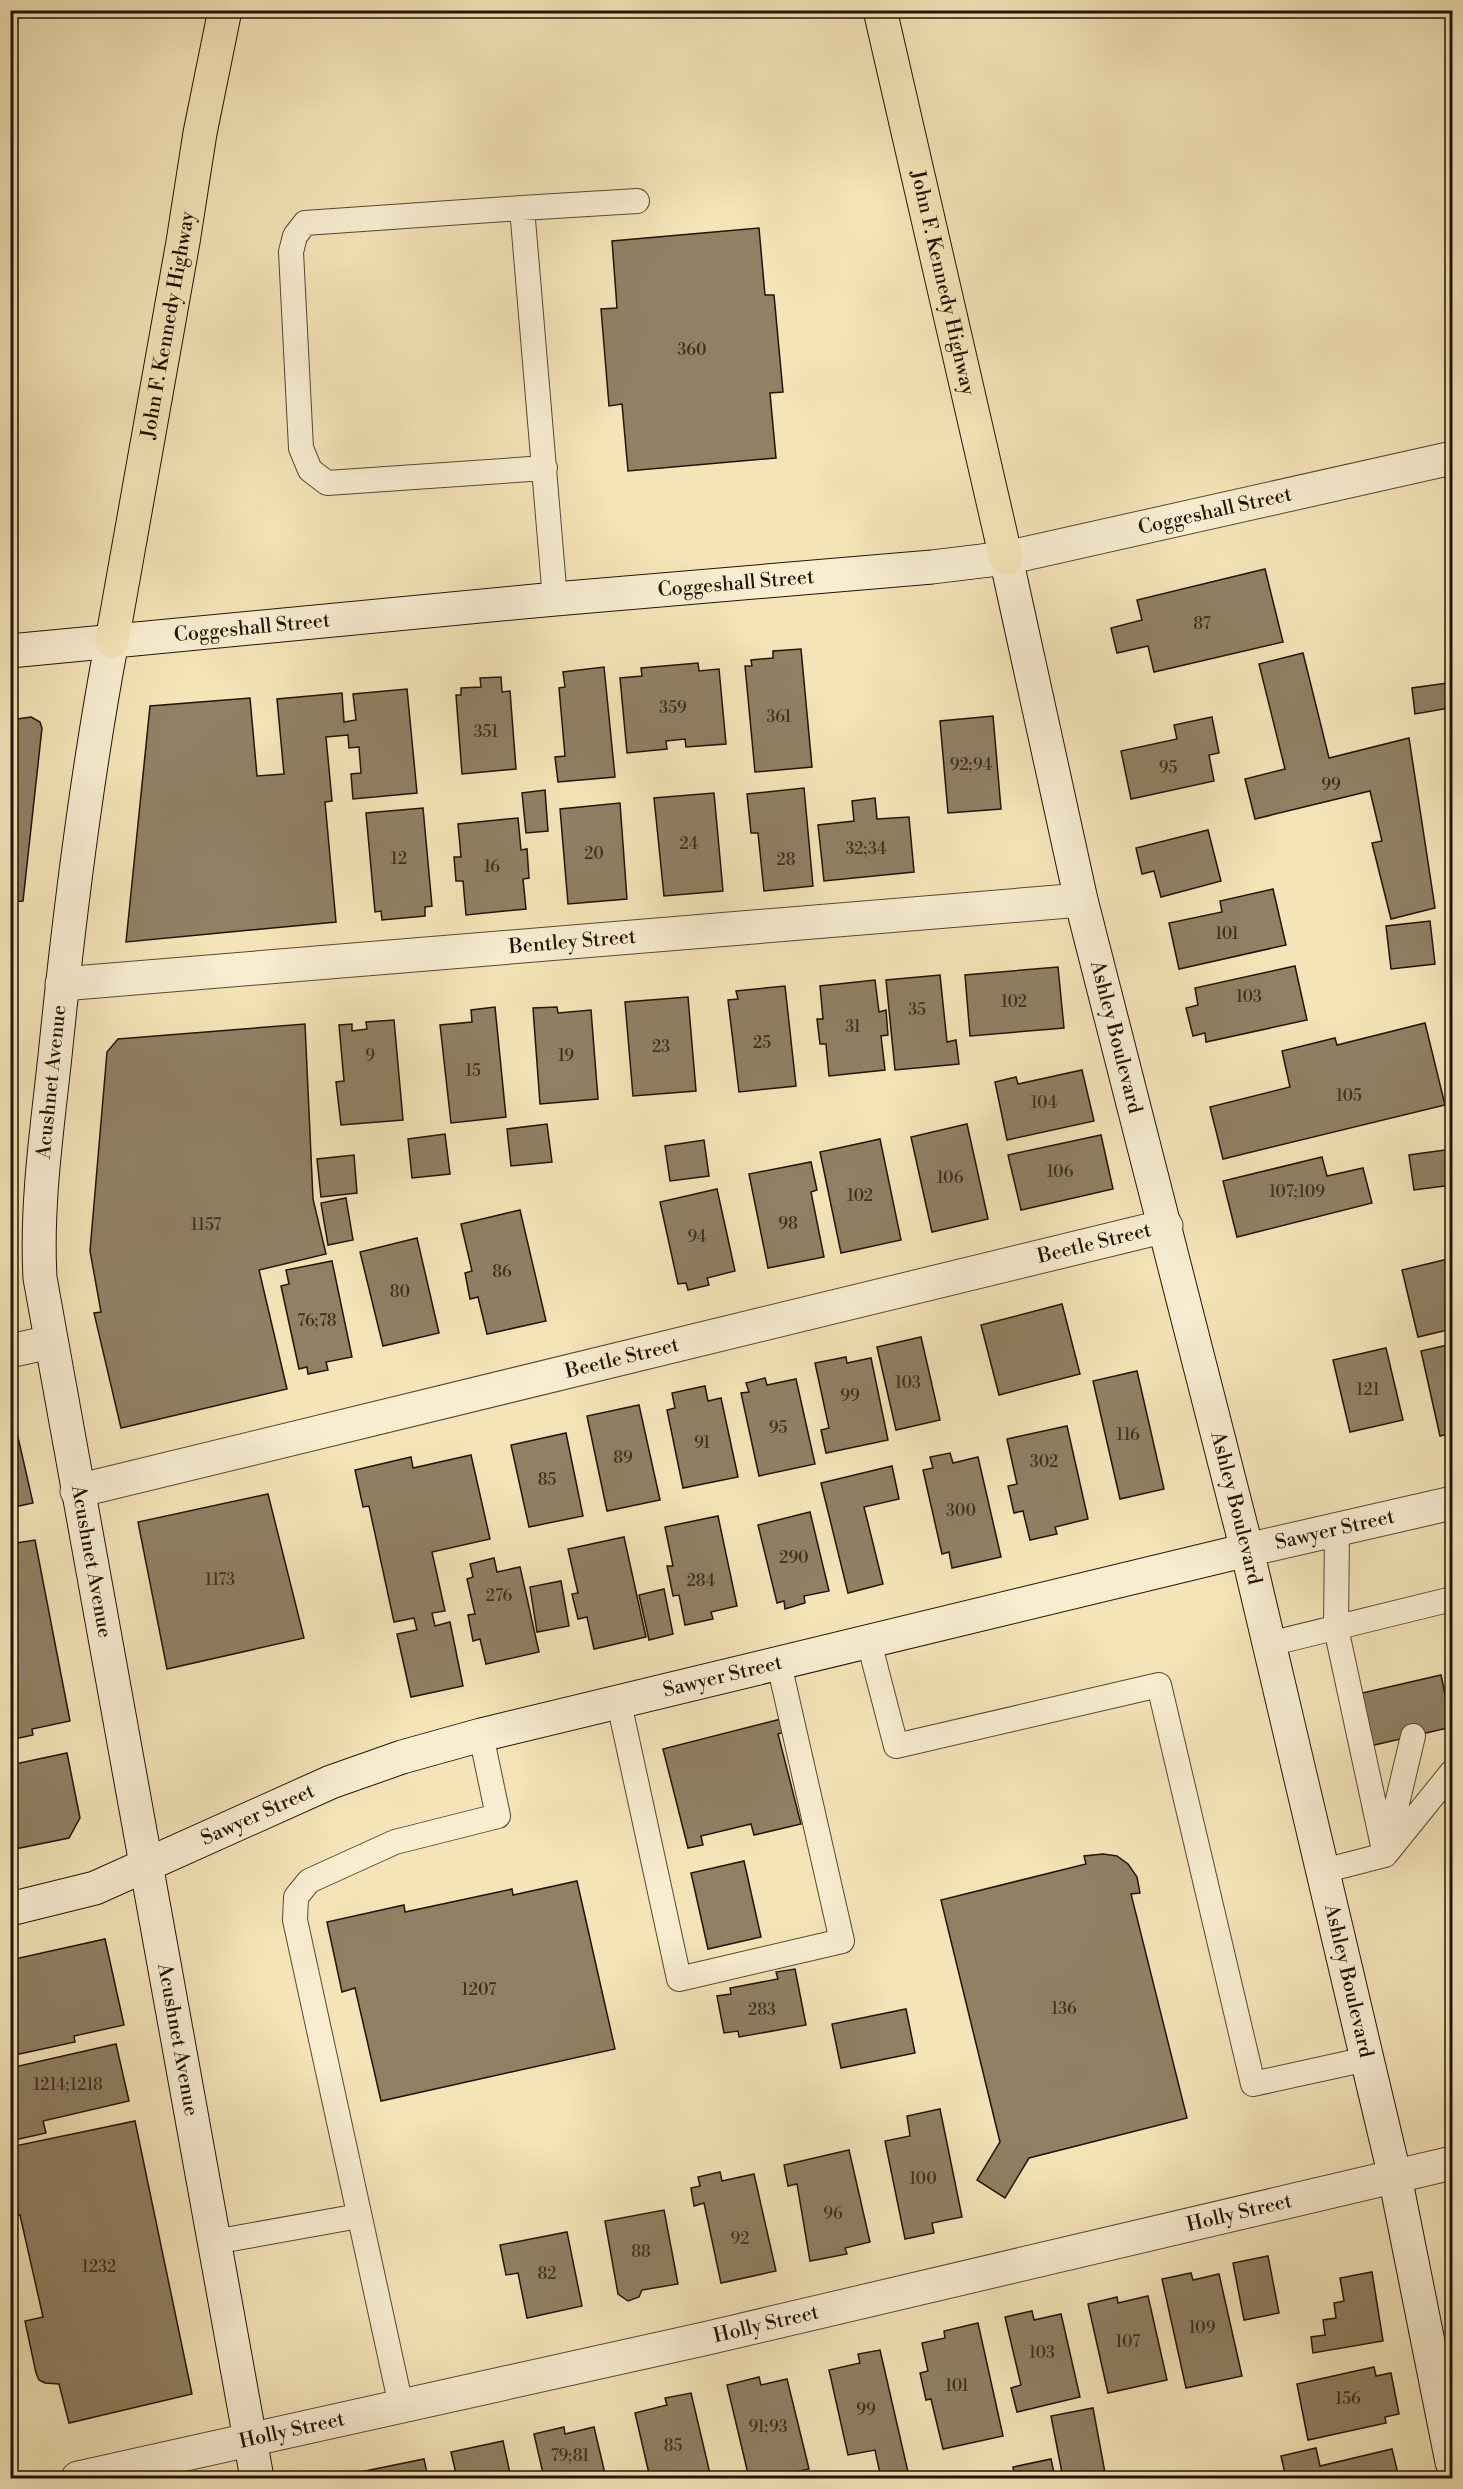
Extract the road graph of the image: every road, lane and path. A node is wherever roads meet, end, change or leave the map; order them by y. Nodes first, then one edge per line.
1 (225, 10) edge
2 (880, 10) edge
3 (637, 201) dead end
4 (522, 208) junction
5 (1452, 458) edge
6 (544, 468) junction
7 (1006, 558) junction
8 (555, 598) junction
9 (112, 641) junction
10 (10, 651) edge
11 (1081, 900) junction
12 (62, 984) junction
13 (1166, 1226) junction
14 (50, 1342) junction
15 (10, 1351) edge
16 (77, 1491) junction
17 (1452, 1503) edge
18 (1337, 1530) junction
19 (1247, 1551) junction
20 (1452, 1599) edge
21 (1336, 1628) junction
22 (869, 1642) junction
23 (1269, 1644) junction
24 (778, 1664) junction
25 (619, 1703) junction
26 (481, 1735) junction
27 (1413, 1736) dead end
28 (1452, 1772) edge
29 (1385, 1855) junction
30 (145, 1867) junction
31 (1323, 1871) junction
32 (10, 1909) edge
33 (1367, 2059) junction
34 (1452, 2163) edge
35 (1395, 2177) junction
36 (359, 2216) junction
37 (214, 2242) junction
38 (401, 2406) junction
39 (250, 2441) junction
40 (1452, 2462) edge
41 (78, 2478) edge
42 (257, 2478) edge

1 - 9 highway, John F. Kennedy Highway
2 - 7 highway, John F. Kennedy Highway
3 - 4 lane
4 - 6 lane
4 - 6 lane
5 - 7 main road, Coggeshall Street
6 - 8 lane
7 - 8 main road, Coggeshall Street
7 - 11 main road, Ashley Boulevard
8 - 9 main road, Coggeshall Street
9 - 10 main road, Coggeshall Street
9 - 12 main road, Acushnet Avenue
11 - 12 main road, Bentley Street
11 - 13 main road, Ashley Boulevard
12 - 14 main road, Acushnet Avenue
13 - 16 main road, Beetle Street
13 - 19 main road, Ashley Boulevard
14 - 15 main road
14 - 16 main road, Acushnet Avenue
16 - 30 main road, Acushnet Avenue
17 - 18 main road, Sawyer Street
18 - 19 main road, Sawyer Street
18 - 21 lane
19 - 22 main road, Sawyer Street
19 - 23 main road, Ashley Boulevard
20 - 21 lane
21 - 23 lane
21 - 29 lane
22 - 24 main road, Sawyer Street
22 - 33 lane
23 - 31 main road, Ashley Boulevard
24 - 25 main road, Sawyer Street
24 - 25 lane
25 - 26 main road, Sawyer Street
26 - 30 main road, Sawyer Street
26 - 36 lane
27 - 29 lane
28 - 29 lane
29 - 31 lane
30 - 32 main road, Sawyer Street
30 - 37 main road, Acushnet Avenue
31 - 33 main road, Ashley Boulevard
33 - 35 main road, Ashley Boulevard
34 - 35 main road, Holly Street
35 - 38 main road, Holly Street
35 - 40 main road, Ashley Boulevard
36 - 37 lane
36 - 38 lane
37 - 39 main road, Acushnet Avenue
38 - 39 main road, Holly Street
39 - 41 main road, Holly Street
39 - 42 main road, Acushnet Avenue

